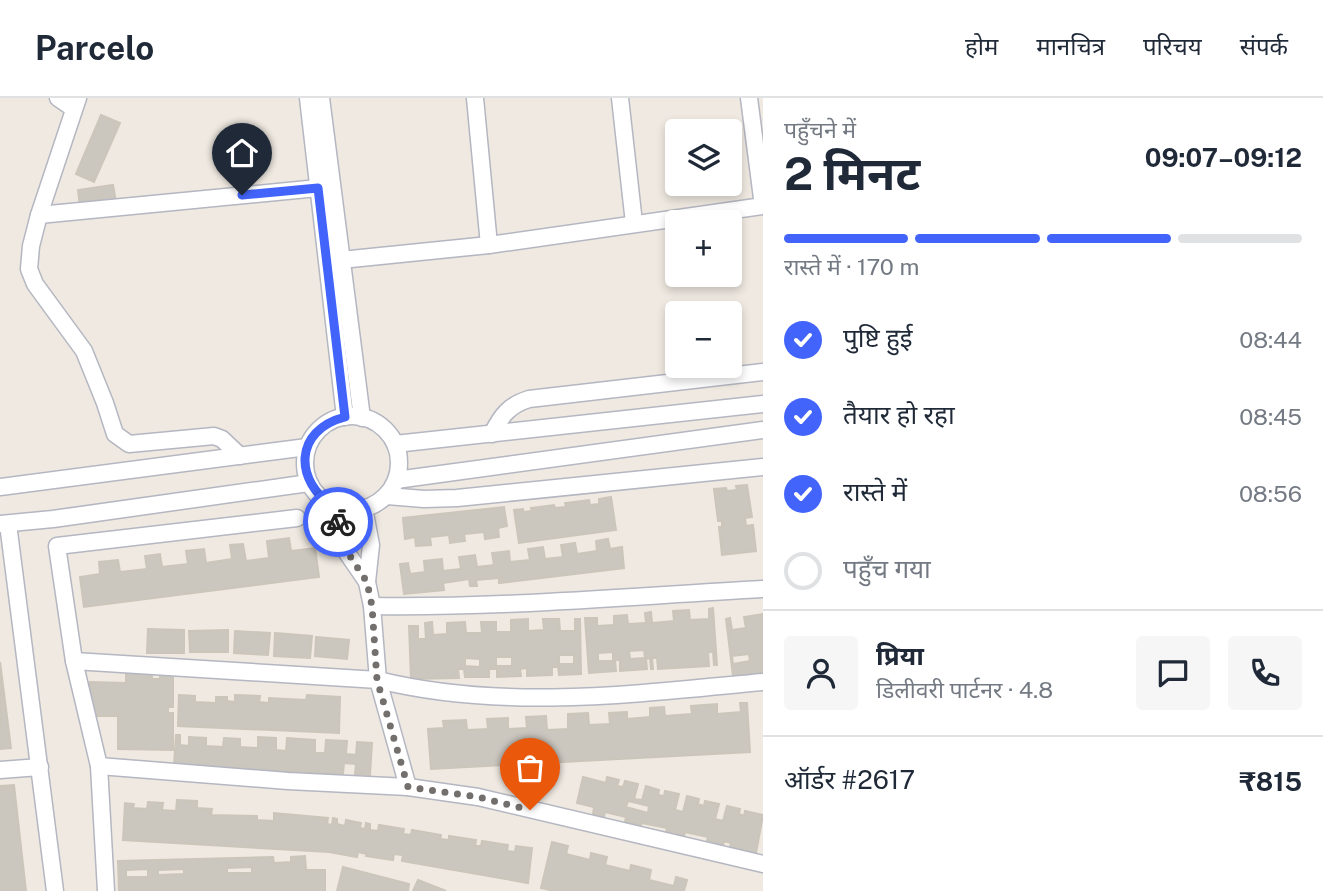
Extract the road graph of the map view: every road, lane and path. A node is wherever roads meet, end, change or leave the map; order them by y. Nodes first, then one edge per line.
1 (58, 98) edge
2 (309, 98) edge
3 (321, 98) edge
4 (475, 98) edge
5 (620, 98) edge
6 (749, 98) edge
7 (76, 104) edge
8 (318, 188) junction
9 (763, 206) edge
10 (39, 215) junction
11 (634, 223) junction
12 (489, 245) junction
13 (341, 260) junction
14 (763, 372) edge
15 (763, 404) edge
16 (354, 418) junction
17 (763, 430) edge
18 (492, 434) junction
19 (395, 444) junction
20 (307, 447) junction
21 (240, 456) junction
22 (763, 467) edge
23 (396, 480) junction
24 (309, 483) junction
25 (0, 487) edge
26 (387, 496) junction
27 (335, 508) junction
28 (364, 508) junction
29 (297, 518) dead end
30 (4, 524) edge
31 (367, 582) junction
32 (763, 589) edge
33 (372, 606) junction
34 (74, 661) junction
35 (377, 680) junction
36 (763, 682) edge
37 (99, 766) junction
38 (40, 767) junction
39 (0, 770) edge
40 (408, 787) junction
41 (763, 864) edge
42 (55, 891) edge
43 (106, 891) edge

1 - 7 street
2 - 8 street
3 - 13 street
4 - 12 street
5 - 11 street
6 - 9 street
7 - 10 street
8 - 10 street
8 - 16 street
9 - 11 street
10 - 21 street
11 - 12 street
12 - 13 street
13 - 16 street
14 - 18 street
15 - 18 street
16 - 19 street
16 - 20 street
17 - 23 street
18 - 19 street
19 - 23 street
20 - 21 street
20 - 24 street
21 - 25 street
22 - 26 street
23 - 26 street
24 - 27 street
24 - 30 street
26 - 28 street
27 - 28 street
27 - 31 street
28 - 31 street
29 - 34 street
30 - 38 street
31 - 33 street
32 - 33 street
33 - 35 street
34 - 35 street
34 - 37 street
35 - 36 street
35 - 40 street
37 - 40 street
37 - 43 street
38 - 39 street
38 - 42 street
40 - 41 street

